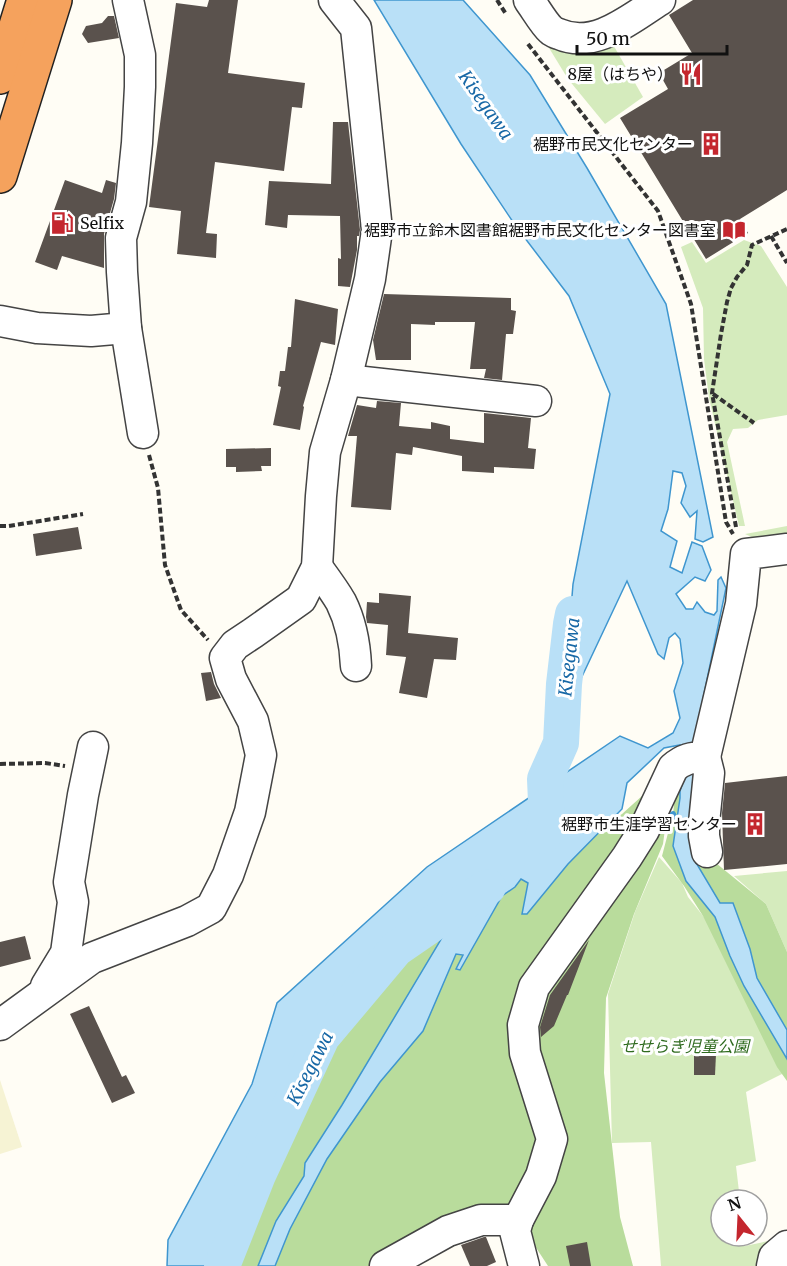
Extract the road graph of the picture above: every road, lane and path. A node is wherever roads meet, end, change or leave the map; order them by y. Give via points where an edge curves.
1 (24, 0) edge
2 (55, 0) edge
3 (128, 0) edge
4 (334, 0) edge
5 (497, 0) edge
6 (660, 0) edge
7 (520, 10) edge
8 (524, 39) dead end
9 (0, 77) edge
10 (0, 176) edge
11 (787, 229) edge
12 (771, 236) junction
13 (787, 263) edge
14 (0, 321) edge
15 (126, 328) junction
16 (346, 380) junction
17 (712, 393) junction
18 (536, 401) dead end
19 (754, 423) dead end
20 (143, 433) joint
21 (83, 514) dead end
22 (0, 526) edge
23 (737, 535) junction
24 (787, 549) edge
25 (317, 567) junction
26 (225, 657) junction
27 (356, 666) dead end
28 (91, 758) joint
29 (695, 758) junction
30 (0, 764) edge
31 (707, 852) dead end
32 (41, 994) junction
33 (0, 1025) edge
34 (518, 1220) junction
35 (787, 1246) edge
36 (385, 1266) edge
37 (524, 1266) edge
38 (772, 1266) edge

1 - 9 highway
2 - 10 highway
3 - 15 street via 140,55 140,87 131,202 122,238
4 - 16 street via 356,28 377,230 370,279
5 - 7 path
6 - 7 street via 610,31 588,38 572,39
8 - 23 path via 658,211 691,304 726,522
11 - 12 path
12 - 13 path
12 - 17 path via 752,245 747,265 731,288
14 - 15 street via 37,328
15 - 20 street
16 - 18 street
16 - 25 street via 325,452
17 - 19 path
17 - 23 path
20 - 26 path via 159,488 165,565 181,610
21 - 22 path
23 - 24 street
23 - 29 street via 741,604
25 - 26 street via 301,598 235,645
25 - 27 street via 350,623
26 - 32 street via 231,679 253,721 261,755 250,812 228,875 211,908 92,958
28 - 30 path
28 - 32 street via 69,882 73,902 66,953
29 - 31 street via 709,773 704,823
29 - 34 street via 674,768 627,857 534,987 523,1024 525,1053 552,1140 541,1176
32 - 33 street
34 - 36 street via 481,1220 448,1231
34 - 37 street via 515,1231
35 - 38 street via 774,1257

